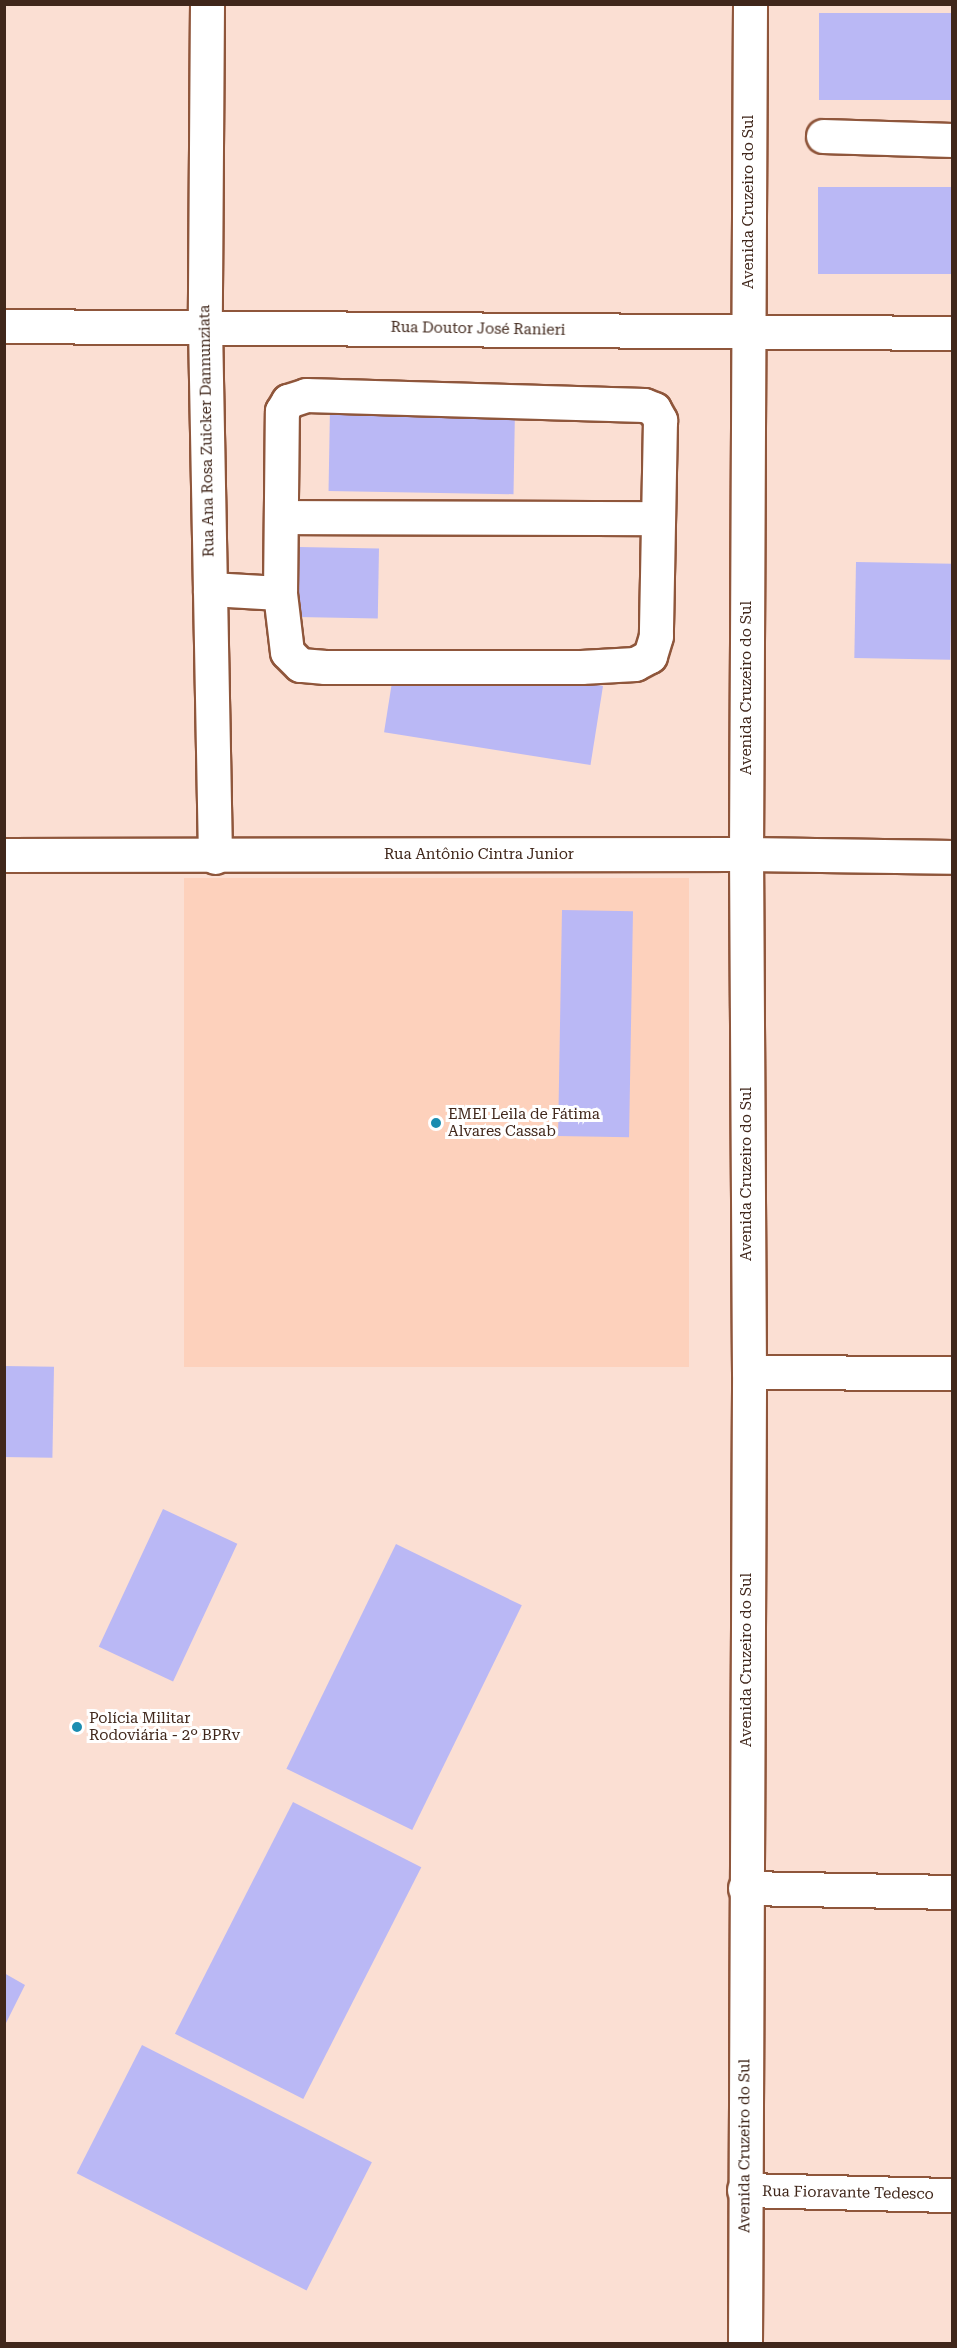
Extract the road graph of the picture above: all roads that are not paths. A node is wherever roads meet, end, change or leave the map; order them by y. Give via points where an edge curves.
1 (207, 4) edge
2 (750, 4) edge
3 (823, 136) dead end
4 (952, 141) edge
5 (4, 326) edge
6 (204, 326) junction
7 (749, 333) junction
8 (952, 333) edge
9 (282, 516) junction
10 (658, 518) junction
11 (210, 589) junction
12 (280, 592) junction
13 (746, 854) junction
14 (4, 855) edge
15 (215, 857) junction
16 (952, 857) edge
17 (748, 1372) junction
18 (952, 1373) edge
19 (745, 1888) junction
20 (952, 1892) edge
21 (744, 2190) junction
22 (952, 2195) edge
23 (745, 2343) edge

1 - 6 street, Rua Ana Rosa Zuicker Dannunziata
2 - 7 street, Avenida Cruzeiro do Sul
3 - 4 street
5 - 6 street, Rua Doutor José Ranieri
6 - 7 street, Rua Doutor José Ranieri
6 - 11 street, Rua Ana Rosa Zuicker Dannunziata
7 - 8 street, Rua Doutor José Ranieri
7 - 13 street, Avenida Cruzeiro do Sul
9 - 10 street
9 - 10 street via 282,411 288,401 306,395 644,405 654,409 660,420
9 - 12 street
10 - 12 street via 656,636 650,656 635,664 371,668 300,665 287,652
11 - 12 street
11 - 15 street, Rua Ana Rosa Zuicker Dannunziata
13 - 15 street, Rua Antônio Cintra Junior
13 - 16 street, Rua Antônio Cintra Junior
13 - 17 street, Avenida Cruzeiro do Sul
14 - 15 street, Rua Antônio Cintra Junior
17 - 18 street
17 - 19 street, Avenida Cruzeiro do Sul
19 - 20 street
19 - 21 street, Avenida Cruzeiro do Sul
21 - 22 street, Rua Fioravante Tedesco
21 - 23 street, Avenida Cruzeiro do Sul

